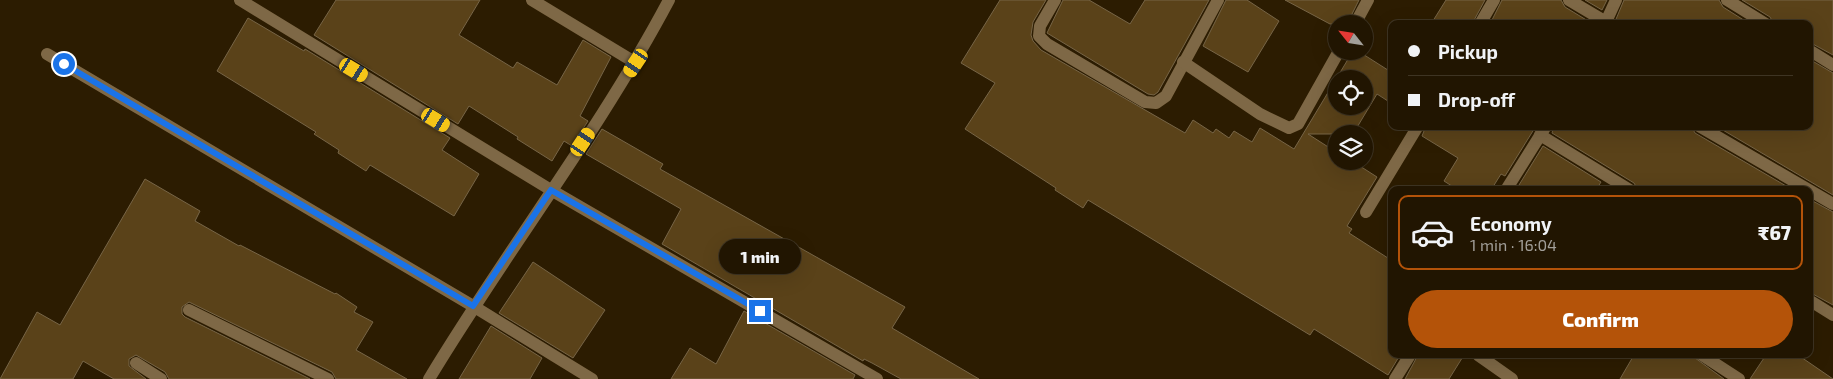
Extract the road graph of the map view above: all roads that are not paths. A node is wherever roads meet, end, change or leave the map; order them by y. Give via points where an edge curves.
1 (240, 0) edge
2 (532, 0) edge
3 (669, 0) edge
4 (1055, 0) edge
5 (1218, 0) edge
6 (1368, 0) edge
7 (1494, 0) edge
8 (1569, 0) edge
9 (1616, 0) edge
10 (1727, 0) edge
11 (1360, 15) edge
12 (1482, 20) edge
13 (1600, 20) edge
14 (1606, 20) edge
15 (1760, 20) edge
16 (1813, 52) edge
17 (47, 54) dead end
18 (1335, 60) edge
19 (1183, 62) junction
20 (636, 63) junction
21 (1833, 65) edge
22 (1416, 130) edge
23 (1706, 130) edge
24 (1543, 131) edge
25 (1509, 186) edge
26 (1624, 186) edge
27 (1802, 186) edge
28 (551, 190) junction
29 (1813, 192) edge
30 (1833, 204) edge
31 (1366, 212) dead end
32 (1813, 302) edge
33 (473, 306) junction
34 (189, 310) dead end
35 (1833, 315) edge
36 (1408, 358) edge
37 (1482, 358) edge
38 (1706, 358) edge
39 (136, 363) dead end
40 (161, 379) edge
41 (328, 379) edge
42 (429, 379) edge
43 (592, 379) edge
44 (877, 379) edge
45 (1395, 379) edge
46 (1512, 379) edge
47 (1738, 379) edge

1 - 28 street
2 - 20 street
3 - 20 street
4 - 19 street via 1040,26 1039,36 1047,44 1145,102 1156,103 1166,96
5 - 19 street
6 - 11 street
7 - 12 street
8 - 13 street
9 - 14 street
10 - 15 street
16 - 21 street
17 - 33 street
18 - 19 street via 1298,124 1289,128 1260,114
20 - 28 street
22 - 31 street
23 - 27 street
24 - 25 street
24 - 26 street
28 - 33 street
28 - 44 street
29 - 30 street
32 - 35 street
33 - 42 street
33 - 43 street
34 - 41 street
36 - 45 street
37 - 46 street
38 - 47 street
39 - 40 street

